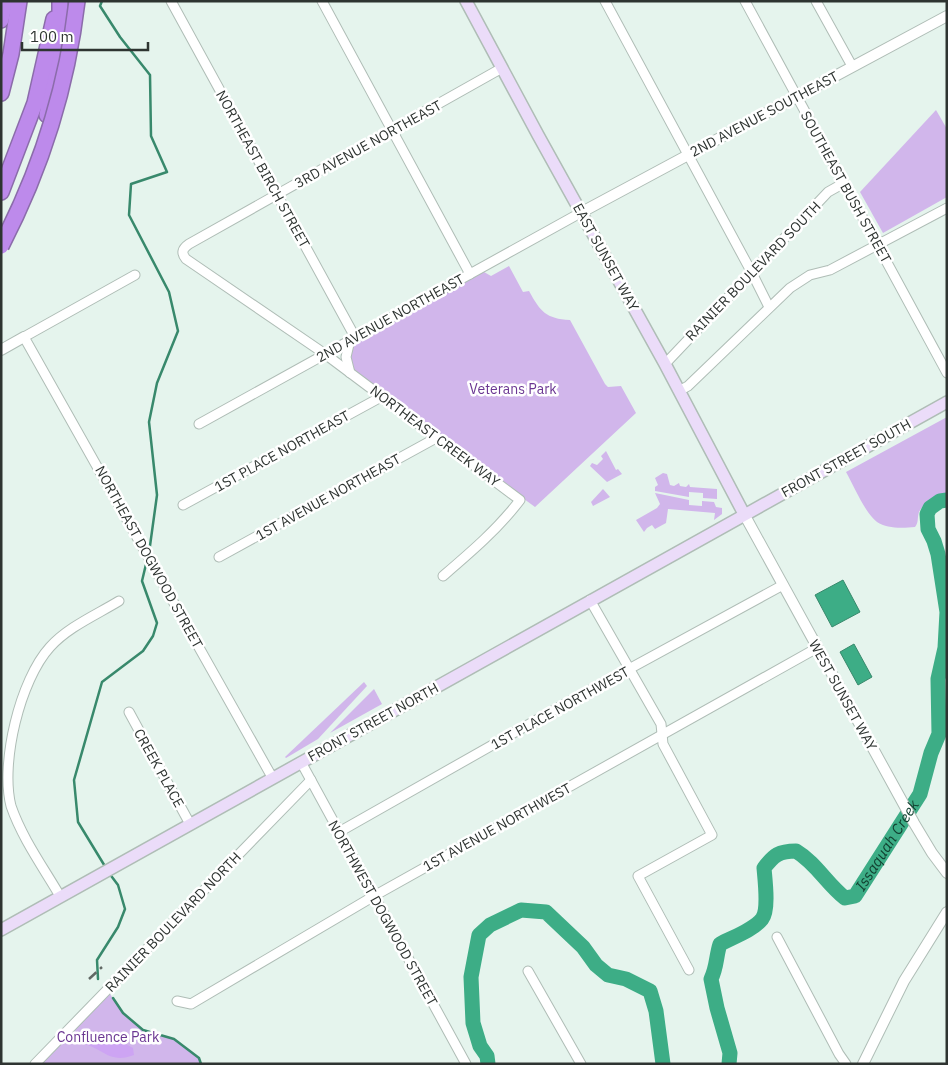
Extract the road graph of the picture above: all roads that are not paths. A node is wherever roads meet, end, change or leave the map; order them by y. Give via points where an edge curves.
1 (5, 1) edge
2 (19, 1) edge
3 (59, 1) edge
4 (77, 1) edge
5 (171, 1) edge
6 (322, 1) edge
7 (466, 1) edge
8 (605, 1) edge
9 (745, 1) edge
10 (816, 1) edge
11 (947, 16) edge
12 (1, 20) edge
13 (852, 66) junction
14 (502, 68) junction
15 (1, 93) edge
16 (796, 96) junction
17 (392, 130) junction
18 (689, 154) junction
19 (844, 183) junction
20 (1, 192) edge
21 (277, 195) junction
22 (947, 208) edge
23 (582, 212) junction
24 (877, 245) junction
25 (1, 246) edge
26 (182, 251) joint
27 (752, 273) junction
28 (470, 274) junction
29 (135, 275) dead end
30 (769, 307) junction
31 (24, 337) junction
32 (352, 339) junction
33 (1, 350) edge
34 (325, 354) junction
35 (665, 364) junction
36 (350, 372) junction
37 (947, 373) edge
38 (679, 391) junction
39 (381, 397) junction
40 (947, 402) edge
41 (199, 424) dead end
42 (436, 438) junction
43 (183, 505) dead end
44 (744, 514) junction
45 (219, 557) dead end
46 (444, 576) dead end
47 (783, 585) junction
48 (590, 600) junction
49 (120, 601) dead end
50 (818, 648) junction
51 (630, 668) junction
52 (129, 712) dead end
53 (662, 734) junction
54 (300, 762) junction
55 (272, 777) junction
56 (310, 780) junction
57 (190, 824) junction
58 (339, 832) junction
59 (947, 872) edge
60 (60, 896) junction
61 (374, 896) junction
62 (947, 912) edge
63 (1, 930) edge
64 (778, 937) dead end
65 (689, 970) dead end
66 (528, 971) dead end
67 (177, 1001) dead end
68 (35, 1064) edge
69 (466, 1064) edge
70 (581, 1064) edge
71 (846, 1064) edge
72 (863, 1064) edge

1 - 12 highway
2 - 15 highway
3 - 20 highway via 35,103
3 - 25 highway via 60,44 51,99 38,146
4 - 25 highway, bridge via 70,53 52,122 34,175
5 - 21 street, NORTHEAST BIRCH STREET
6 - 17 street
7 - 14 main road, EAST SUNSET WAY
8 - 18 street
9 - 16 street, SOUTHEAST BUSH STREET
10 - 13 street
11 - 13 street, 2ND AVENUE SOUTHEAST
13 - 16 street, 2ND AVENUE SOUTHEAST
14 - 17 street, 3RD AVENUE NORTHEAST
14 - 23 main road, EAST SUNSET WAY
16 - 18 street, 2ND AVENUE SOUTHEAST
16 - 19 street, SOUTHEAST BUSH STREET
17 - 21 street, 3RD AVENUE NORTHEAST
17 - 28 street
18 - 23 street, 2ND AVENUE SOUTHEAST
18 - 27 street
19 - 24 street, SOUTHEAST BUSH STREET
19 - 27 street, RAINIER BOULEVARD SOUTH via 828,192
21 - 26 street, 3RD AVENUE NORTHEAST
21 - 32 street, NORTHEAST BIRCH STREET
22 - 24 street
23 - 28 street, 2ND AVENUE NORTHEAST
23 - 35 main road, EAST SUNSET WAY
24 - 30 street via 826,272 801,280
24 - 37 street, SOUTHEAST BUSH STREET
26 - 34 street, NORTHEAST CREEK WAY via 186,259
27 - 30 street
27 - 35 street, RAINIER BOULEVARD SOUTH
28 - 32 street, 2ND AVENUE NORTHEAST
29 - 31 street
30 - 38 street
31 - 33 street
31 - 55 street, NORTHEAST DOGWOOD STREET
32 - 34 street, 2ND AVENUE NORTHEAST
32 - 36 street via 346,357
34 - 36 street, NORTHEAST CREEK WAY
34 - 41 street, 2ND AVENUE NORTHEAST
35 - 38 main road, EAST SUNSET WAY
36 - 39 street, NORTHEAST CREEK WAY
38 - 44 main road, EAST SUNSET WAY
39 - 42 street, NORTHEAST CREEK WAY
39 - 43 street, 1ST PLACE NORTHEAST
40 - 44 main road, FRONT STREET SOUTH
42 - 45 street, 1ST AVENUE NORTHEAST
42 - 46 street, NORTHEAST CREEK WAY via 520,500 502,523
44 - 47 street, WEST SUNSET WAY
44 - 48 main road, FRONT STREET NORTH
47 - 50 street, WEST SUNSET WAY
47 - 51 street, 1ST PLACE NORTHWEST
48 - 51 street
48 - 54 main road, FRONT STREET NORTH
49 - 60 street via 69,631 41,658 18,710 7,758 7,787 17,820
50 - 53 street, 1ST AVENUE NORTHWEST
50 - 59 street, WEST SUNSET WAY via 914,823
51 - 53 street via 661,724
51 - 58 street, 1ST PLACE NORTHWEST
52 - 57 street, CREEK PLACE
53 - 61 street, 1ST AVENUE NORTHWEST
53 - 65 street via 663,744 712,835 638,876
54 - 55 main road, FRONT STREET NORTH
54 - 56 street, NORTHWEST DOGWOOD STREET
55 - 57 main road, FRONT STREET NORTH
56 - 58 street, NORTHWEST DOGWOOD STREET
56 - 68 street, RAINIER BOULEVARD NORTH
57 - 60 main road, FRONT STREET NORTH
58 - 61 street, NORTHWEST DOGWOOD STREET
60 - 63 main road, FRONT STREET NORTH
61 - 67 street, 1ST AVENUE NORTHWEST via 191,1004
61 - 69 street, NORTHWEST DOGWOOD STREET
62 - 72 street via 904,981
64 - 71 street
66 - 70 street

